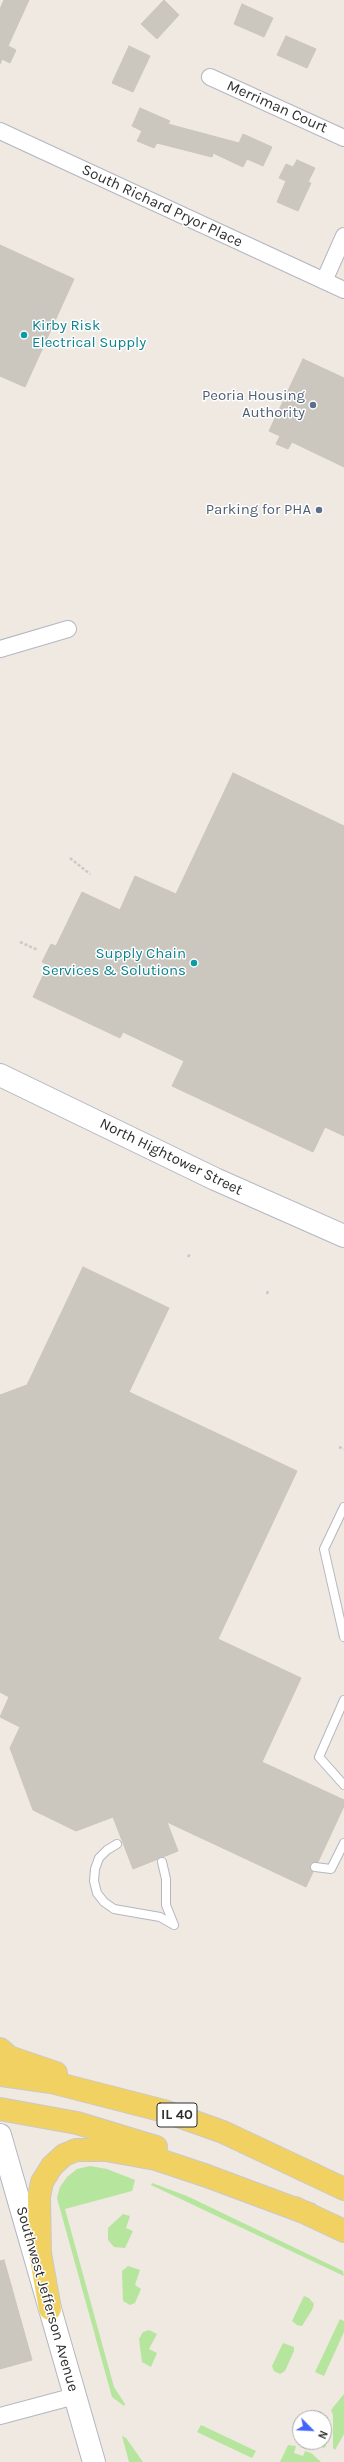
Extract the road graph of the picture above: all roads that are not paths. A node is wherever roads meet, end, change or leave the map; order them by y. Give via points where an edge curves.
1 (210, 77) dead end
2 (0, 131) edge
3 (344, 138) edge
4 (344, 236) edge
5 (324, 281) junction
6 (344, 290) edge
7 (68, 629) dead end
8 (0, 649) edge
9 (0, 1075) edge
10 (344, 1236) edge
11 (344, 1507) edge
12 (344, 1637) edge
13 (344, 1700) edge
14 (344, 1785) edge
15 (344, 1843) edge
16 (117, 1844) dead end
17 (162, 1862) dead end
18 (315, 1867) dead end
19 (0, 2049) edge
20 (0, 2075) edge
21 (0, 2108) edge
22 (0, 2135) edge
23 (267, 2152) junction
24 (344, 2188) edge
25 (309, 2214) junction
26 (344, 2230) edge
27 (50, 2309) junction
28 (75, 2396) junction
29 (0, 2416) edge
30 (94, 2462) edge

1 - 3 street, Merriman Court
2 - 5 street, South Richard Pryor Place
4 - 5 street
5 - 6 street, South Richard Pryor Place
7 - 8 street
9 - 10 street, North Hightower Street via 215,1179
11 - 12 lane via 324,1548
13 - 14 lane via 319,1757
15 - 18 lane via 331,1869
16 - 17 lane via 99,1858 94,1881 97,1893 114,1909 160,1917 174,1925 166,1905 166,1879
19 - 23 main road via 9,2057 204,2121
20 - 23 main road, IL 40 via 51,2082 164,2111
21 - 25 main road, IL 40 via 77,2123 148,2144
22 - 27 street, Southwest Jefferson Avenue
23 - 24 main road, IL 40
25 - 26 main road, IL 40
25 - 27 main road via 214,2178 151,2158 106,2150 76,2150 64,2155 52,2166 42,2182 39,2197 40,2253
27 - 28 street, Southwest Jefferson Avenue
28 - 29 street
28 - 30 street, Southwest Jefferson Avenue

